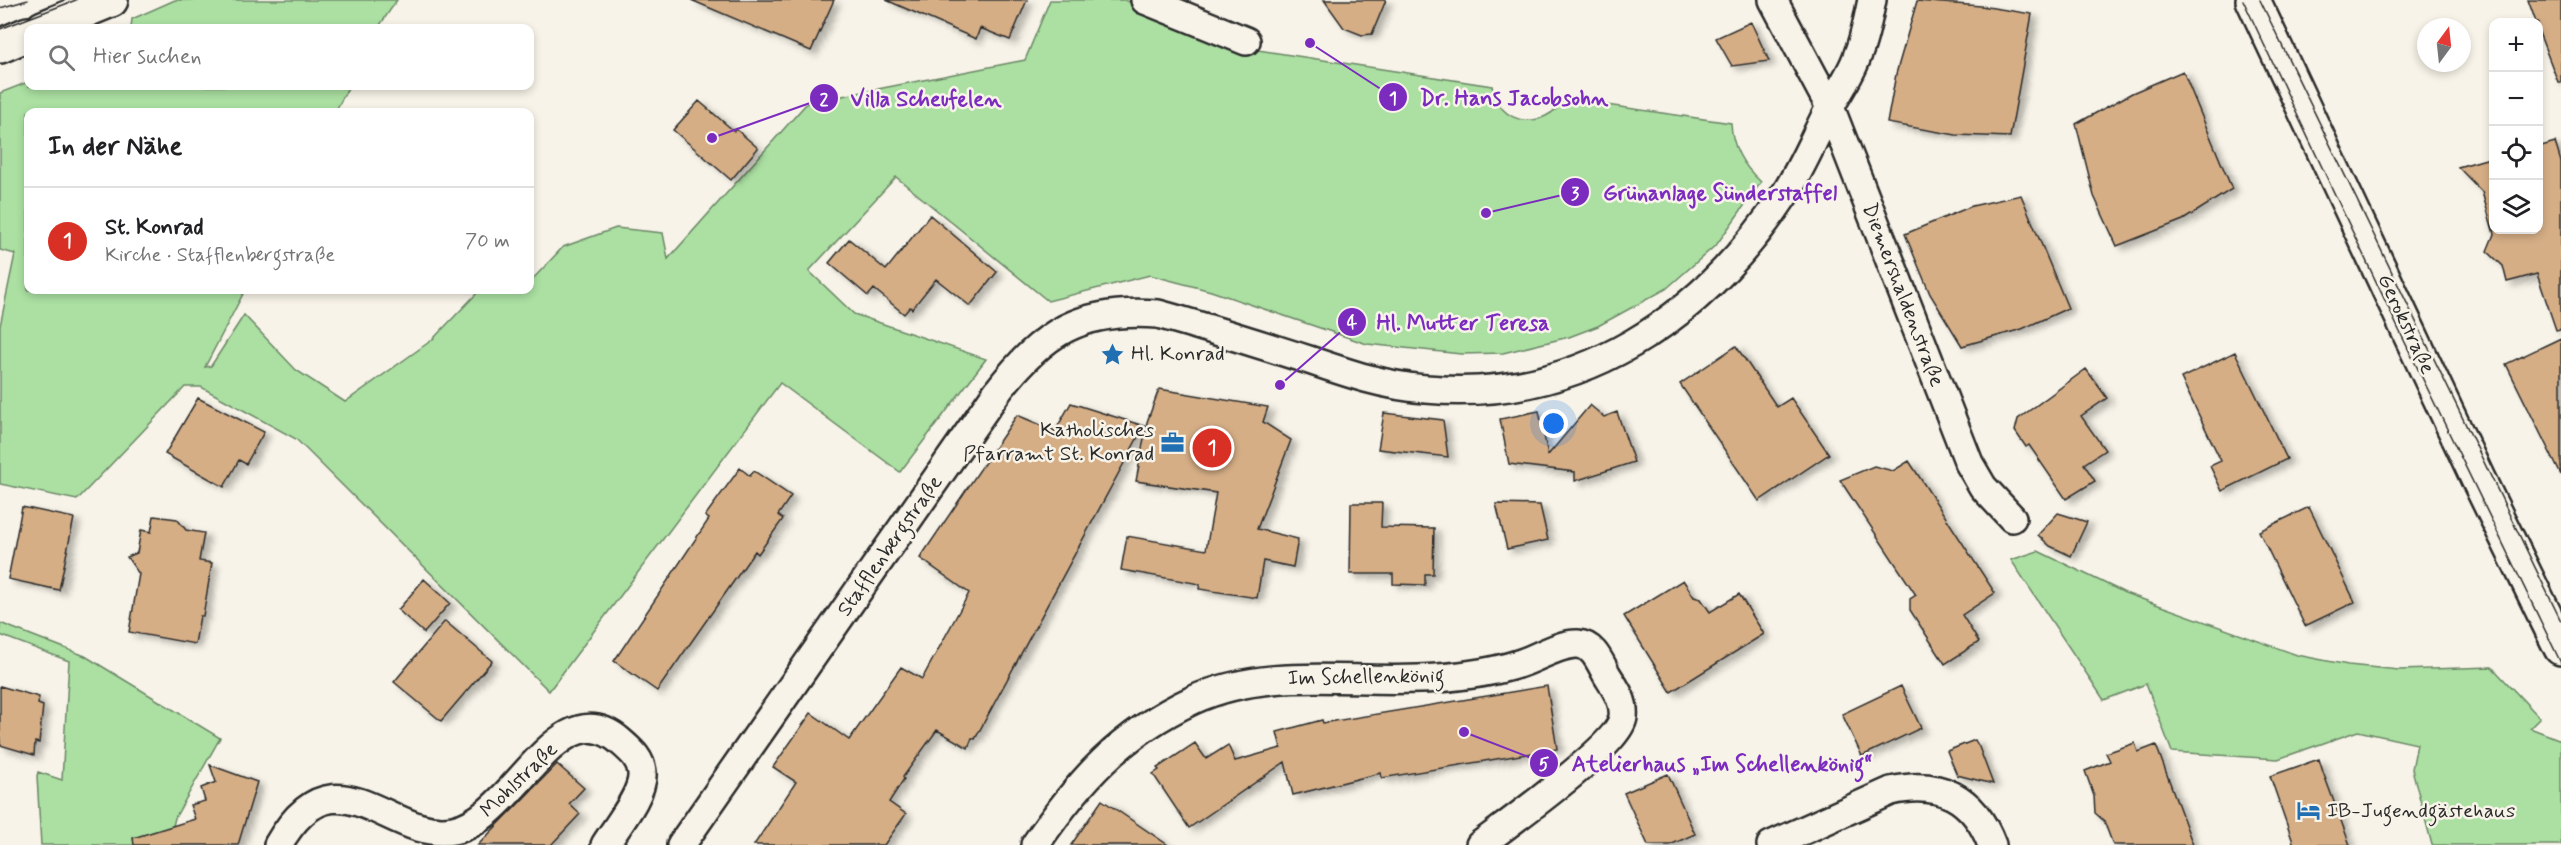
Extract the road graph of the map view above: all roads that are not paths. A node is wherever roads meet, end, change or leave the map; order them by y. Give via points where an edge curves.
1 (111, 0) edge
2 (1145, 0) edge
3 (1773, 0) edge
4 (1872, 0) edge
5 (2253, 0) edge
6 (53, 24) edge
7 (24, 36) edge
8 (1246, 41) dead end
9 (0, 46) edge
10 (1830, 107) junction
11 (2012, 518) dead end
12 (2561, 648) edge
13 (278, 845) edge
14 (605, 845) edge
15 (681, 845) edge
16 (1035, 845) edge
17 (1480, 845) edge
18 (1771, 845) edge
19 (1992, 845) edge

1 - 6 street
2 - 8 street
3 - 10 street, Diemershaldenstraße
4 - 10 street, Stafflenbergstraße via 1858,54
5 - 12 street, Gerokstraße
7 - 9 street
10 - 11 street, Diemershaldenstraße via 1969,463 1983,487
10 - 15 street, Stafflenbergstraße via 1786,192 1711,286 1660,328 1632,345 1565,374 1510,387 1427,390 1355,375 1158,314 1126,311 1088,318 1058,332 1035,348 998,392
13 - 14 street, Mohlstraße via 301,815 332,800 367,804 431,830 464,827 490,810 566,734 590,726 606,731 631,750 642,770 639,790
16 - 17 street, Im Schellenkönig via 1071,794 1106,756 1148,724 1203,696 1245,684 1297,677 1401,681 1441,678 1518,664 1574,644 1587,647 1623,704 1619,729 1591,758
18 - 19 street via 1908,787 1927,787 1960,799 1985,826

